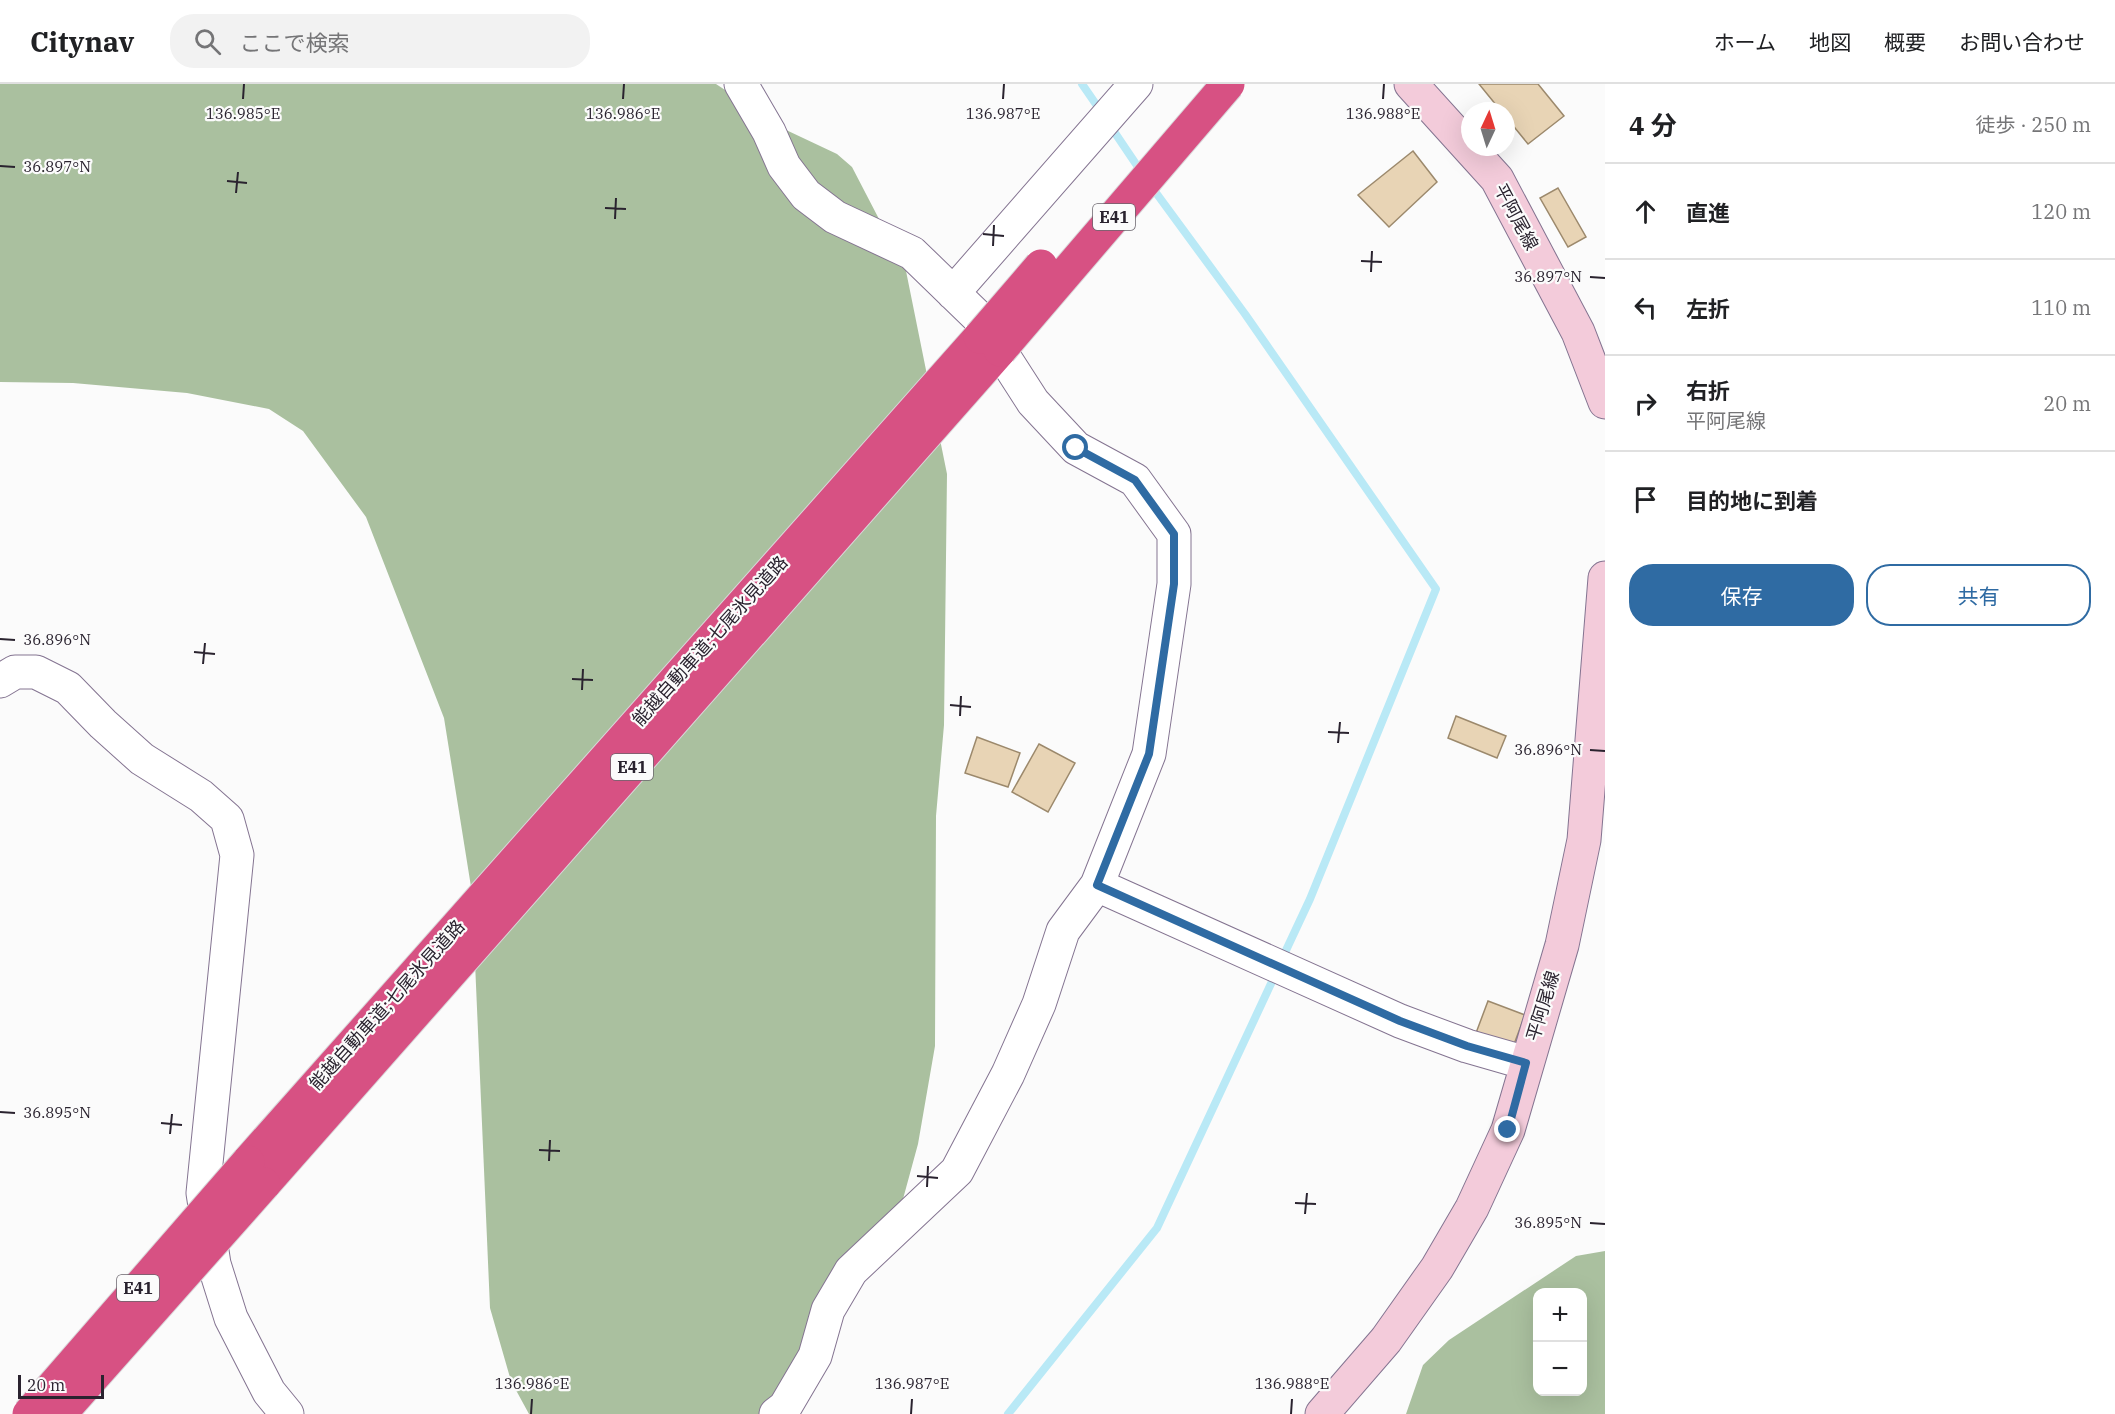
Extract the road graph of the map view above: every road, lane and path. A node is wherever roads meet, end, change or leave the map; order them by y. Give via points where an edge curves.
1 (741, 84) edge
2 (1136, 84) edge
3 (1200, 84) edge
4 (1228, 84) edge
5 (1411, 84) edge
6 (953, 293) junction
7 (990, 343) junction
8 (1605, 402) edge
9 (1605, 578) edge
10 (0, 681) edge
11 (1097, 885) junction
12 (1526, 1063) junction
13 (256, 1173) junction
14 (29, 1414) edge
15 (60, 1414) edge
16 (287, 1414) edge
17 (776, 1414) edge
18 (1322, 1414) edge

1 - 6 street via 784,166 806,195 835,217 912,253
2 - 6 street
3 - 7 highway, 能越自動車道;七尾氷見道路 / E41, bridge
4 - 7 highway, 能越自動車道;七尾氷見道路 / E41, bridge
5 - 8 main road, 平阿尾線 via 1497,179 1578,332
6 - 11 street via 979,318 1033,402 1076,448 1135,480 1174,534 1174,584 1149,754
7 - 13 highway, 能越自動車道;七尾氷見道路 / E41
9 - 12 main road, 平阿尾線 via 1584,840 1562,945
10 - 16 street via 15,672 36,672 68,688 142,759 201,796 227,819 237,855 203,1193 214,1264 231,1318 269,1392
11 - 12 street via 1400,1021
11 - 17 street via 1063,931 1039,1004 1008,1074 957,1171 851,1271 828,1310 815,1356 785,1407
12 - 18 main road, 平阿尾線 via 1508,1130 1472,1208 1437,1268 1386,1340
13 - 14 highway, 能越自動車道;七尾氷見道路 / E41, bridge
13 - 15 highway, 能越自動車道;七尾氷見道路 / E41, bridge

